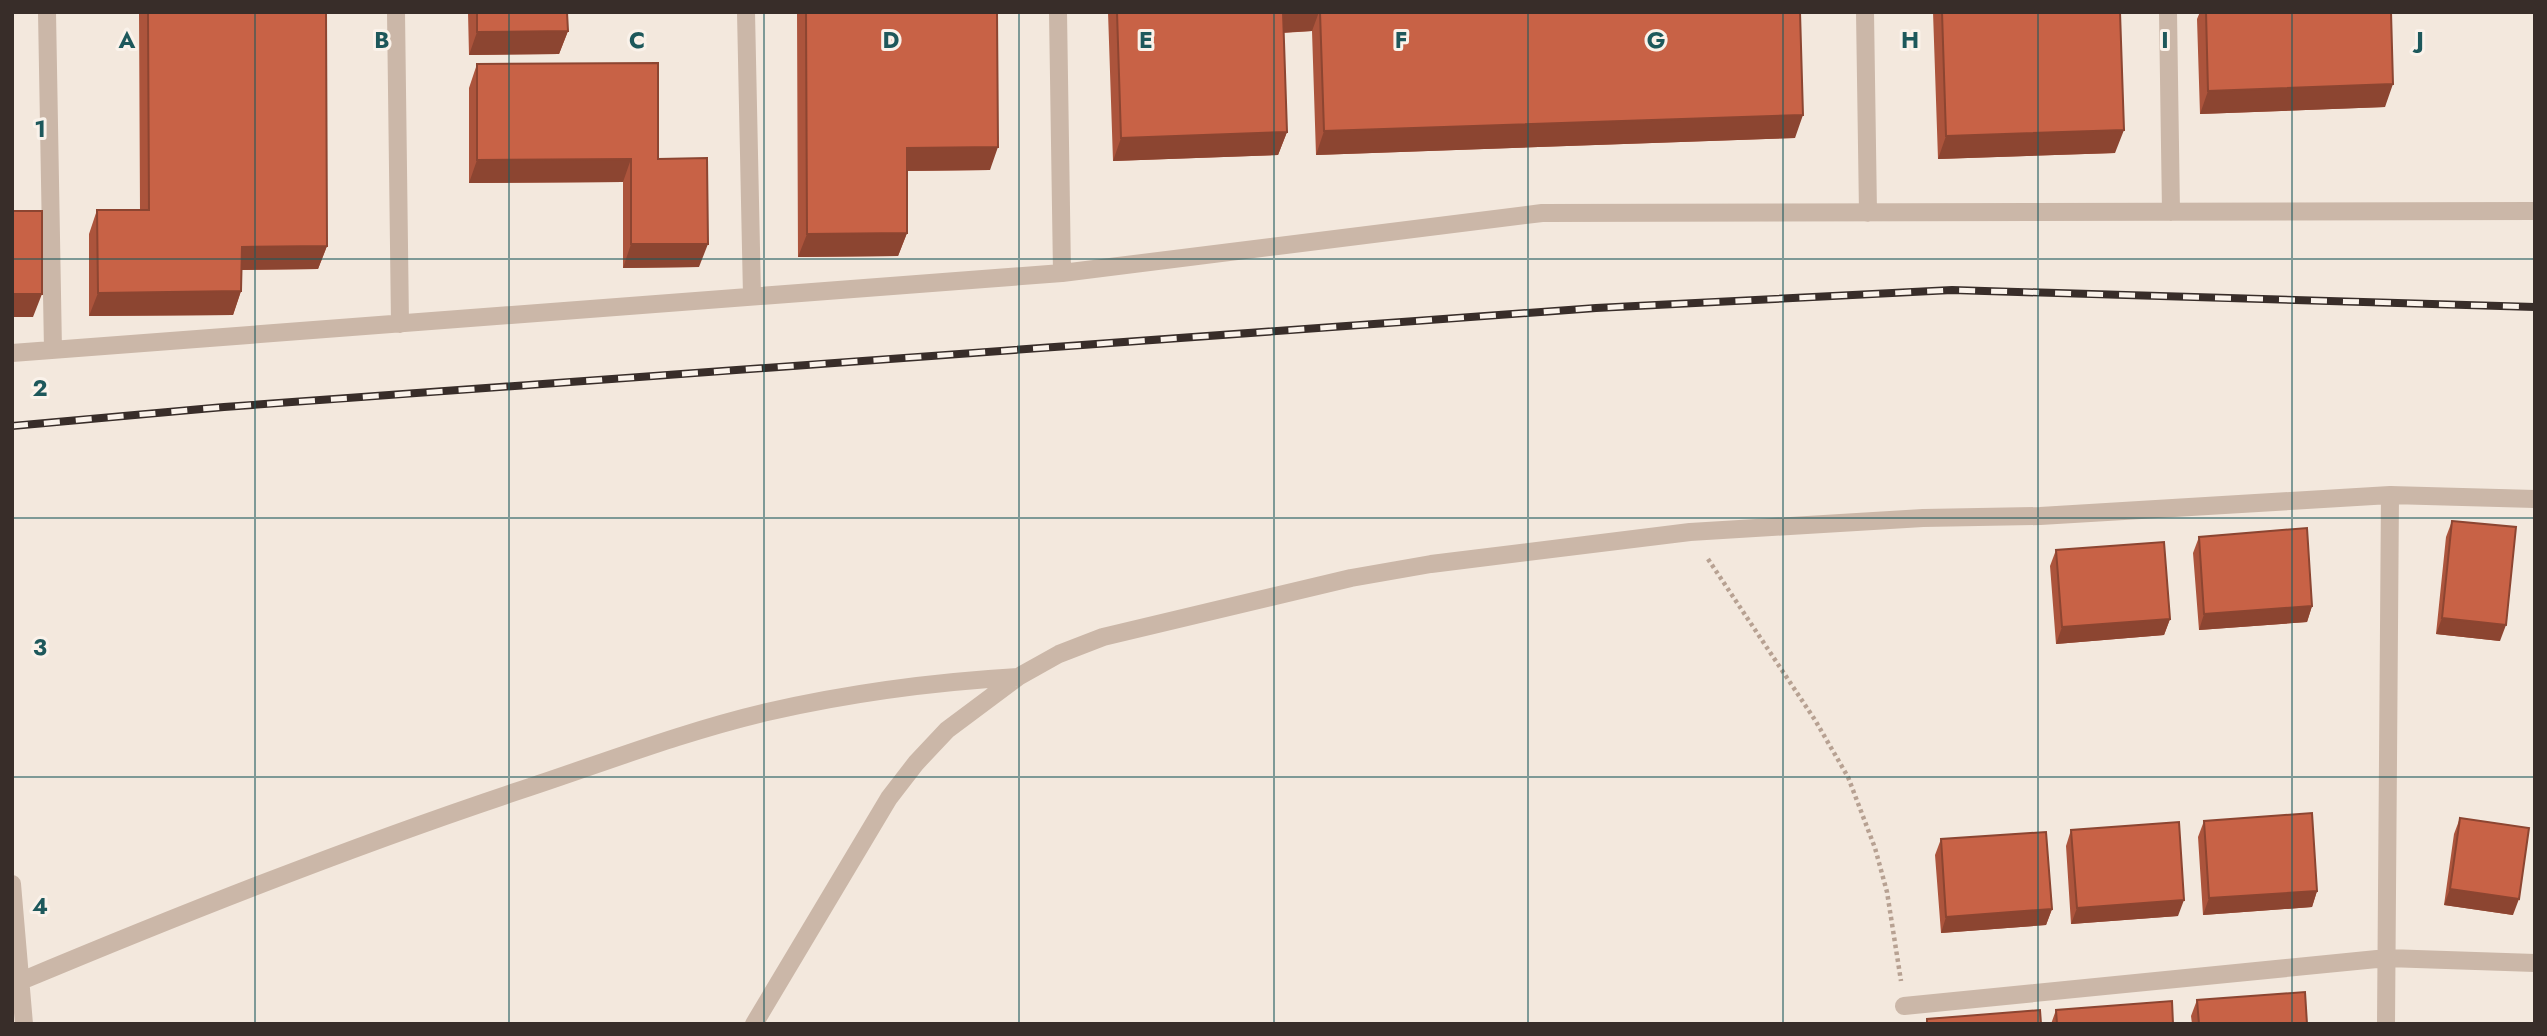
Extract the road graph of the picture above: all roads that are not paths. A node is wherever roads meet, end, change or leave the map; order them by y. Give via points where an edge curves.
1 (47, 12) edge
2 (396, 12) edge
3 (746, 12) edge
4 (1058, 12) edge
5 (1865, 12) edge
6 (2168, 12) edge
7 (2535, 211) edge
8 (2171, 212) junction
9 (1868, 213) junction
10 (1062, 273) junction
11 (752, 296) junction
12 (400, 324) junction
13 (53, 350) junction
14 (12, 353) edge
15 (2390, 495) junction
16 (2535, 499) edge
17 (1018, 677) junction
18 (12, 884) edge
19 (13, 890) edge
20 (2387, 958) junction
21 (2535, 962) edge
22 (20, 981) junction
23 (1904, 1006) road end
24 (24, 1024) edge
25 (754, 1024) edge
26 (2386, 1024) edge

1 - 13 street
2 - 12 street
3 - 11 street
4 - 10 street
5 - 9 street
6 - 8 street
7 - 8 street
8 - 9 street
9 - 10 street via 1542,213
10 - 11 street
11 - 12 street
12 - 13 street
13 - 14 street
15 - 16 street
15 - 17 street via 1690,532 1496,554 1351,578 1102,637
15 - 20 street
17 - 22 street via 942,682 829,699 702,730 325,859
17 - 25 street via 947,730 889,798
18 - 19 street
19 - 22 street
20 - 21 street
20 - 23 street
20 - 26 street
22 - 24 street

